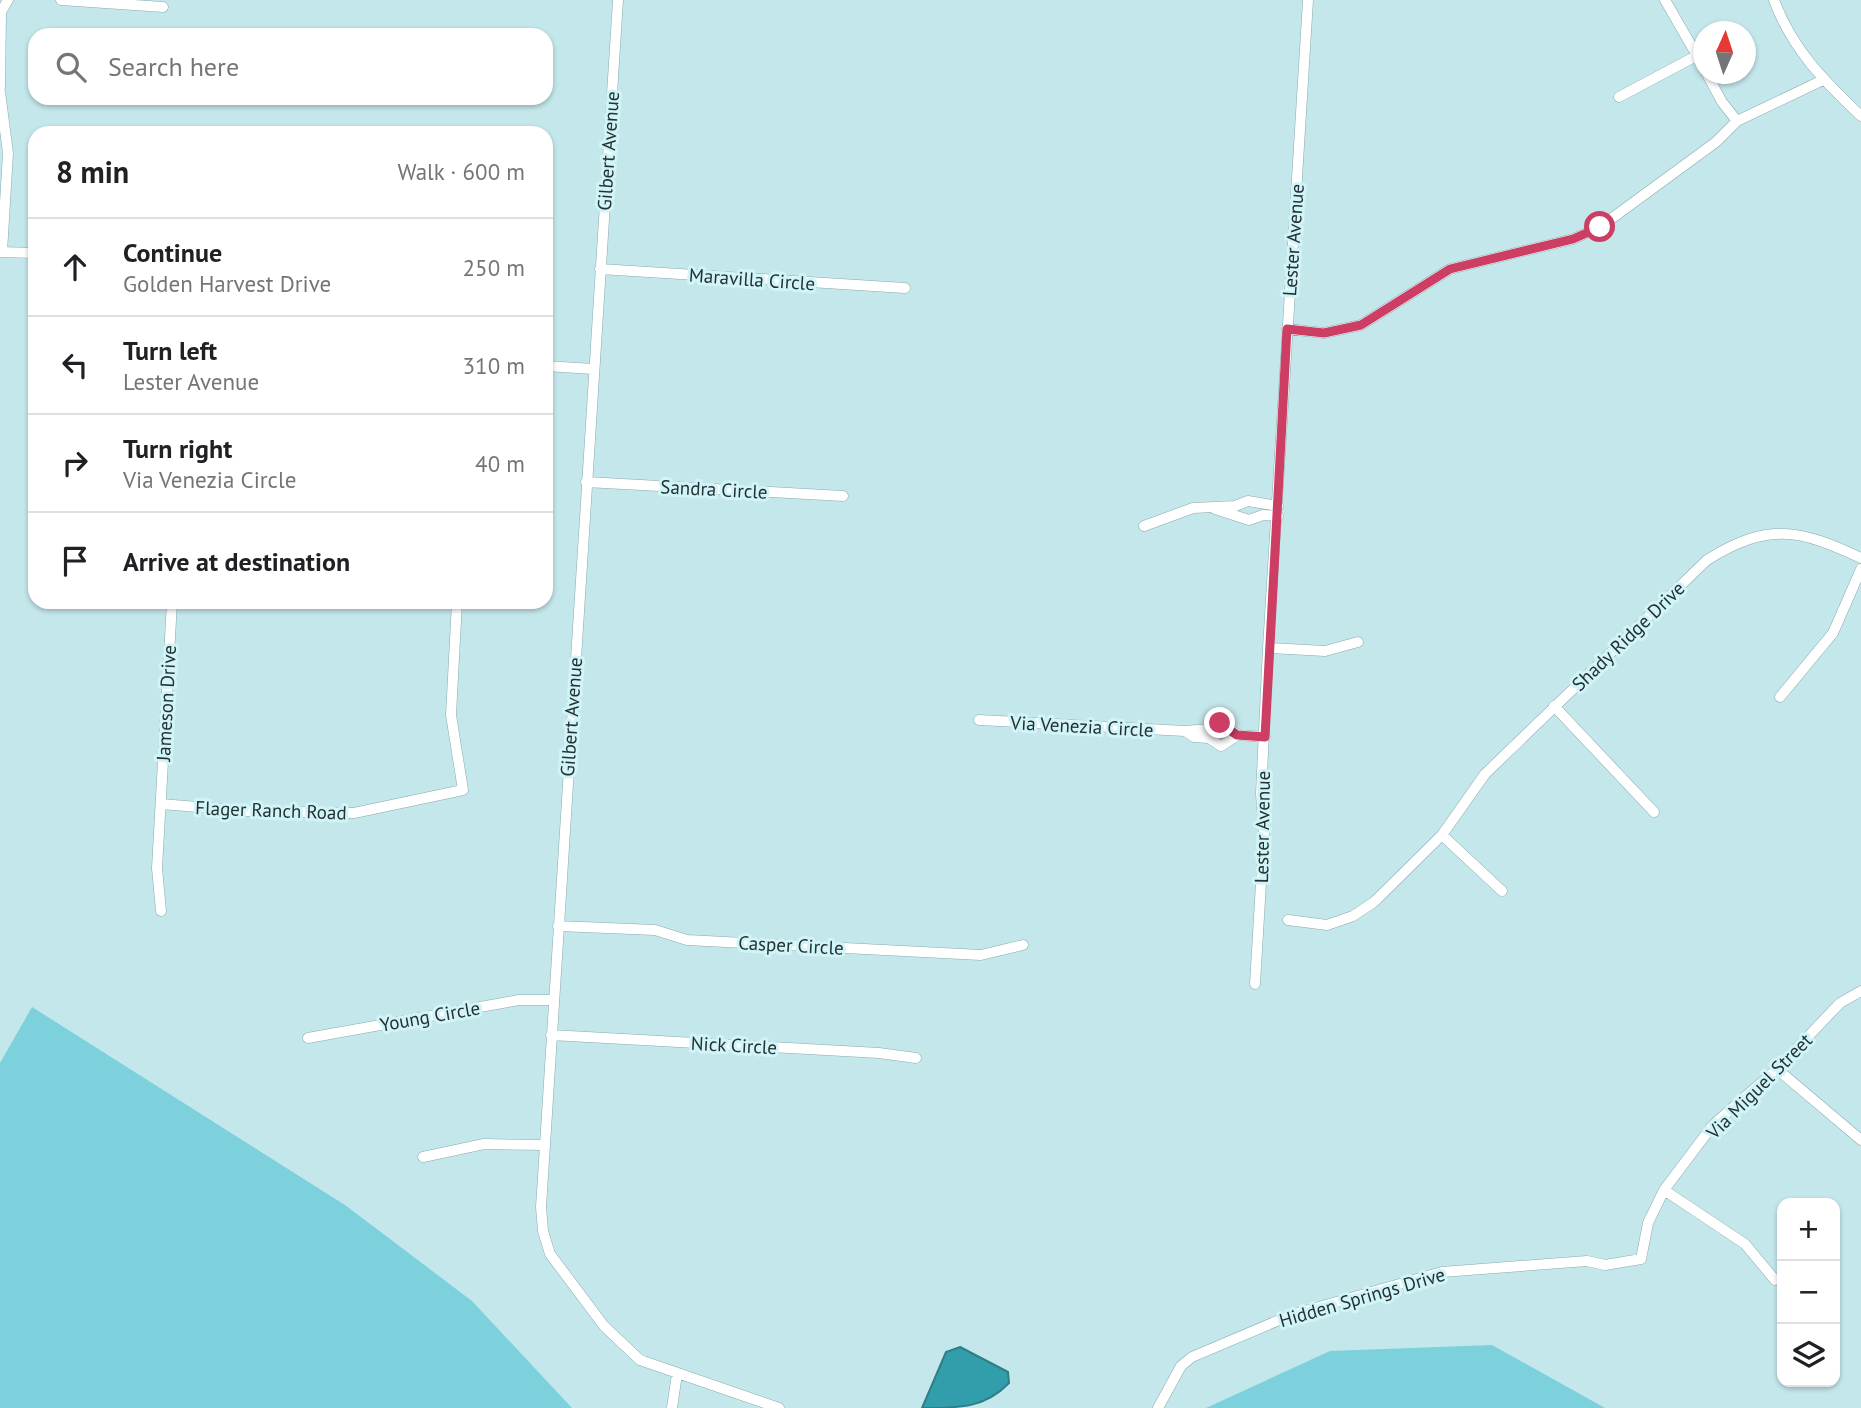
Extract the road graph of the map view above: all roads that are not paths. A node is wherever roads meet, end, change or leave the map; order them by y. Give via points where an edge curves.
1 (8, 0) edge
2 (61, 0) edge
3 (618, 0) edge
4 (1308, 0) edge
5 (1665, 0) edge
6 (1774, 0) edge
7 (163, 7) dead end
8 (1693, 47) edge
9 (1693, 58) edge
10 (1823, 80) junction
11 (1712, 84) edge
12 (0, 90) edge
13 (1619, 97) dead end
14 (1861, 116) edge
15 (1737, 121) junction
16 (1, 252) edge
17 (28, 253) edge
18 (600, 269) junction
19 (905, 288) dead end
20 (1287, 329) junction
21 (553, 366) edge
22 (593, 369) junction
23 (586, 482) junction
24 (843, 496) dead end
25 (1214, 508) junction
26 (1278, 511) junction
27 (1144, 526) dead end
28 (1861, 558) edge
29 (1861, 569) edge
30 (172, 609) edge
31 (457, 609) edge
32 (1358, 642) dead end
33 (1268, 648) junction
34 (1780, 697) dead end
35 (1555, 706) junction
36 (979, 720) dead end
37 (1185, 731) junction
38 (1237, 735) junction
39 (1265, 737) junction
40 (160, 804) junction
41 (1654, 812) dead end
42 (1442, 835) junction
43 (1502, 891) dead end
44 (161, 911) dead end
45 (1288, 920) dead end
46 (558, 926) junction
47 (1024, 945) dead end
48 (1255, 984) dead end
49 (1861, 991) edge
50 (554, 1000) junction
51 (551, 1035) junction
52 (308, 1038) dead end
53 (916, 1058) dead end
54 (1777, 1069) junction
55 (1861, 1140) edge
56 (545, 1145) junction
57 (423, 1157) dead end
58 (1664, 1190) junction
59 (1641, 1259) joint
60 (1776, 1280) dead end
61 (677, 1374) junction
62 (672, 1408) edge
63 (779, 1408) edge
64 (1158, 1408) edge

1 - 12 street via 1,12
2 - 7 street
3 - 18 street, Gilbert Avenue
4 - 20 street, Lester Avenue
5 - 8 street
6 - 10 street via 1791,38
9 - 13 street
10 - 14 street
10 - 15 street
11 - 15 street
12 - 16 street via 8,153
15 - 20 street via 1716,142 1600,227 1573,239 1450,269 1361,325 1324,333
16 - 17 street
18 - 19 street, Maravilla Circle
18 - 22 street, Gilbert Avenue
20 - 26 street, Lester Avenue
21 - 22 street
22 - 23 street, Gilbert Avenue
23 - 24 street, Sandra Circle
23 - 46 street, Gilbert Avenue
25 - 26 street via 1248,502
25 - 26 street via 1249,520
25 - 27 street via 1193,508
26 - 33 street, Lester Avenue
28 - 35 street, Shady Ridge Drive via 1800,534 1753,537 1729,547 1707,560
29 - 34 street via 1833,633
30 - 40 street, Jameson Drive
31 - 40 street, Flager Ranch Road via 451,715 463,790 354,813
32 - 33 street via 1325,651
33 - 39 street, Lester Avenue
35 - 41 street
35 - 42 street, Shady Ridge Drive via 1485,774
36 - 37 street, Via Venezia Circle
37 - 38 street, Via Venezia Circle via 1210,729 1220,723
37 - 38 street, Via Venezia Circle via 1221,746
38 - 39 street, Via Venezia Circle
39 - 48 street, Lester Avenue
40 - 44 street, Jameson Drive via 157,868
42 - 43 street
42 - 45 street, Shady Ridge Drive via 1374,902 1353,916 1327,925
46 - 47 street, Casper Circle via 655,930 687,940 981,955
46 - 50 street, Gilbert Avenue
49 - 54 street, Via Miguel Street via 1840,1003
50 - 51 street, Gilbert Avenue
50 - 52 street, Young Circle via 519,1000
51 - 53 street, Nick Circle
51 - 56 street, Gilbert Avenue
54 - 55 street
54 - 58 street, Via Miguel Street via 1713,1125
56 - 57 street via 484,1144
56 - 61 street, Gilbert Avenue via 541,1207 550,1254 623,1345 640,1360
58 - 59 street, Via Miguel Street via 1648,1223
58 - 60 street via 1745,1244
59 - 64 street, Hidden Springs Drive via 1605,1265 1587,1261 1442,1272 1291,1315 1192,1357 1181,1366
61 - 62 street
61 - 63 street

